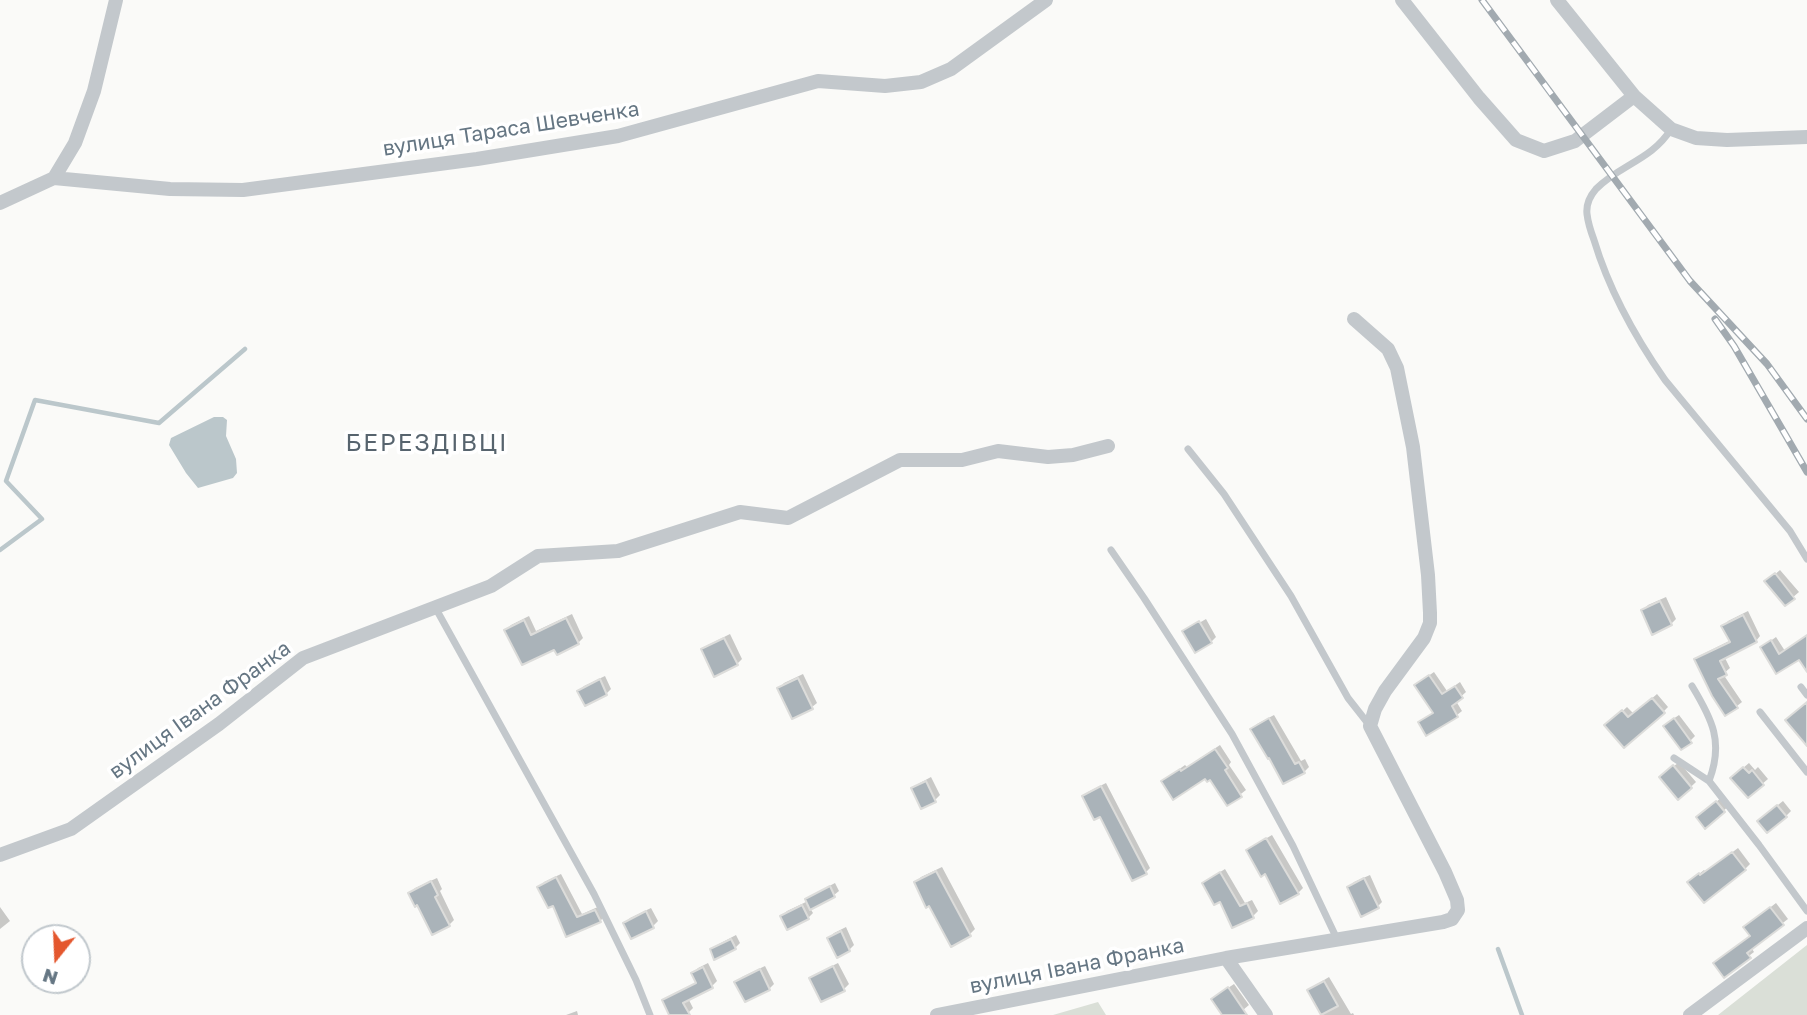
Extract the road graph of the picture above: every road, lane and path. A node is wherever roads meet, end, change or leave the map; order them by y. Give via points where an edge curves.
1 (116, 0) edge
2 (1046, 0) edge
3 (1402, 0) edge
4 (1558, 0) edge
5 (1634, 96) junction
6 (1671, 129) junction
7 (1807, 137) edge
8 (54, 178) junction
9 (0, 203) edge
10 (1353, 319) dead end
11 (1108, 446) dead end
12 (1188, 449) dead end
13 (1111, 550) dead end
14 (1807, 559) edge
15 (435, 607) junction
16 (1692, 686) dead end
17 (1801, 687) dead end
18 (1807, 695) edge
19 (1760, 712) dead end
20 (1370, 726) junction
21 (1674, 758) dead end
22 (1807, 772) edge
23 (1709, 781) junction
24 (0, 855) edge
25 (1807, 911) edge
26 (1807, 928) edge
27 (1338, 939) junction
28 (1226, 958) junction
29 (650, 1015) edge
30 (937, 1015) edge
31 (1266, 1015) edge
32 (1690, 1015) edge

1 - 8 street via 94,91 75,143
2 - 8 street, вулиця Тараса Шевченка via 951,69 921,82 885,86 818,81 618,136 243,190 170,189
3 - 5 street via 1516,140 1544,151 1575,141
4 - 5 street
5 - 6 street
6 - 7 street via 1696,138 1727,140
6 - 14 lane via 1656,149 1596,189 1589,199 1586,212 1599,258 1653,363 1790,531
8 - 9 street
10 - 20 street via 1388,349 1396,368 1413,447 1430,612 1424,638 1385,691
11 - 15 street, вулиця Івана Франка via 1073,456 998,451 962,460 900,460 788,518 740,512 618,551 538,556 491,586
12 - 20 lane via 1224,494 1291,596 1348,698
13 - 27 lane via 1232,734
15 - 24 street, вулиця Івана Франка via 303,657 71,830
15 - 29 lane via 594,894
16 - 23 lane via 1715,734 1717,751
17 - 18 lane
19 - 22 lane
20 - 27 street, вулиця Івана Франка via 1445,872 1458,910 1443,922
21 - 23 lane
23 - 25 lane
26 - 32 street
27 - 28 street, вулиця Івана Франка
28 - 30 street, вулиця Івана Франка
28 - 31 street

